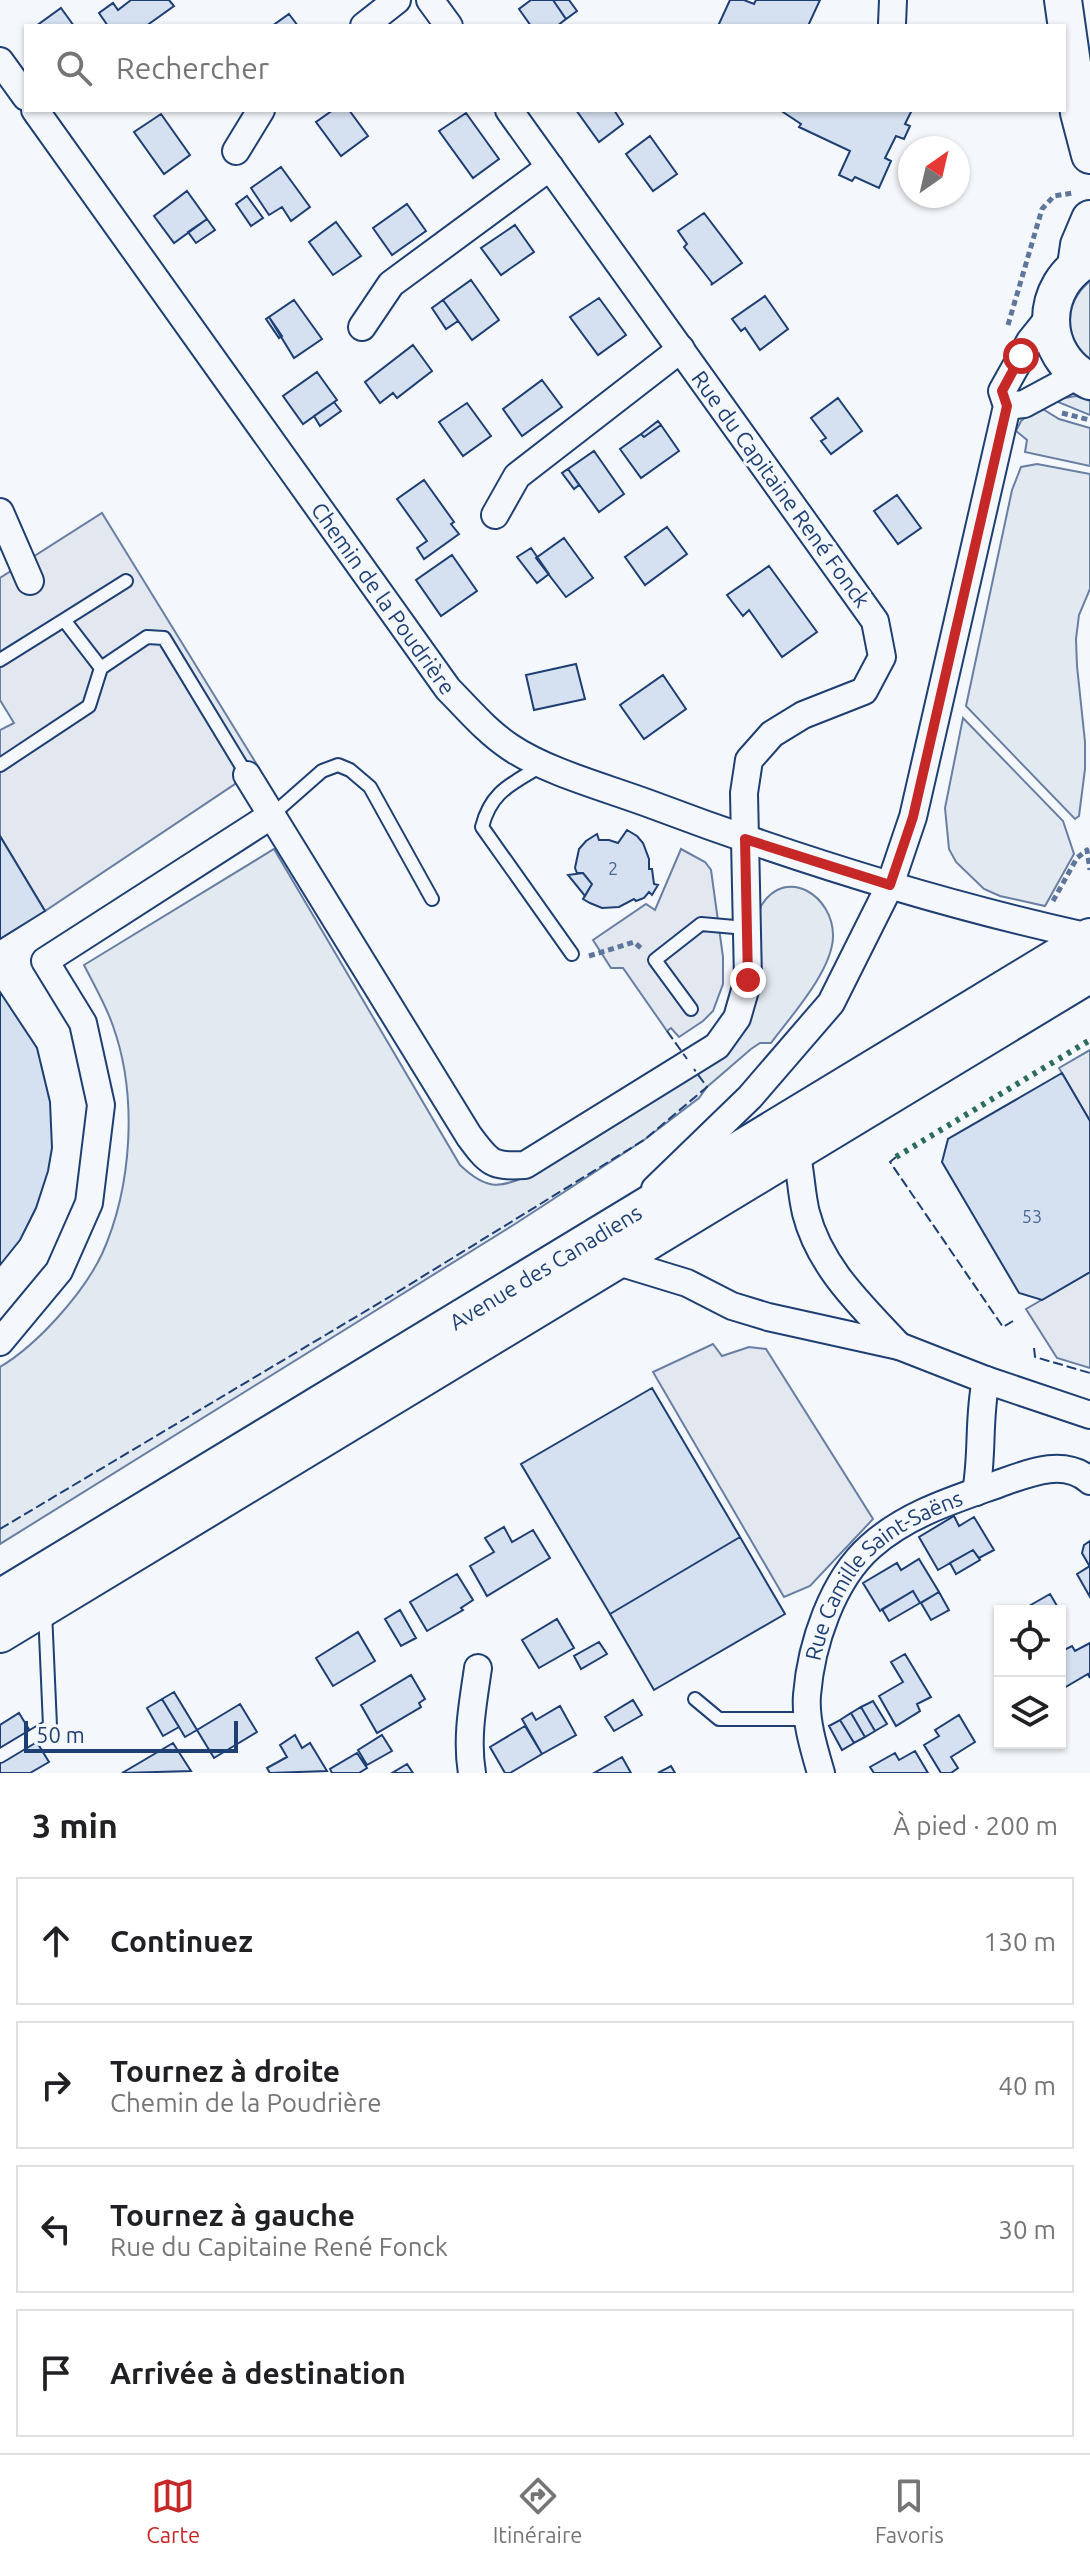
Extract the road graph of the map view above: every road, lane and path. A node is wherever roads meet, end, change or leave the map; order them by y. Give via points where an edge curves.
1 (397, 0) edge
2 (430, 0) edge
3 (1063, 0) edge
4 (367, 24) edge
5 (448, 24) edge
6 (0, 61) edge
7 (24, 94) edge
8 (36, 112) edge
9 (260, 112) edge
10 (510, 112) edge
11 (236, 151) dead end
12 (1090, 155) edge
13 (550, 167) junction
14 (1087, 206) edge
15 (1083, 262) edge
16 (1050, 316) junction
17 (362, 327) dead end
18 (1007, 332) dead end
19 (681, 349) junction
20 (1084, 378) edge
21 (1007, 406) junction
22 (0, 512) edge
23 (495, 515) dead end
24 (30, 581) dead end
25 (126, 581) dead end
26 (64, 620) junction
27 (0, 660) edge
28 (101, 668) junction
29 (544, 764) junction
30 (0, 765) edge
31 (247, 775) joint
32 (272, 815) junction
33 (745, 839) junction
34 (1088, 846) edge
35 (1090, 870) edge
36 (890, 885) junction
37 (432, 899) dead end
38 (1051, 908) dead end
39 (746, 928) junction
40 (1090, 937) edge
41 (572, 954) joint
42 (655, 960) junction
43 (1090, 974) edge
44 (691, 1009) dead end
45 (796, 1151) junction
46 (626, 1217) junction
47 (615, 1261) junction
48 (0, 1342) edge
49 (899, 1346) junction
50 (986, 1380) junction
51 (1090, 1415) edge
52 (1081, 1476) edge
53 (976, 1492) junction
54 (0, 1598) edge
55 (45, 1606) junction
56 (0, 1634) edge
57 (478, 1668) dead end
58 (695, 1699) dead end
59 (810, 1719) junction
60 (0, 1756) edge
61 (472, 1773) edge
62 (821, 1773) edge

1 - 4 street
2 - 5 street
3 - 12 main road
6 - 7 street
8 - 29 street, Chemin de la Poudrière via 448,689 510,747
9 - 11 street
10 - 13 street, Rue du Capitaine René Fonck
13 - 17 street via 391,284
13 - 19 street, Rue du Capitaine René Fonck
14 - 15 main road via 1079,245
14 - 18 path via 1054,196 1042,209
15 - 16 main road via 1060,283
16 - 20 main road via 1054,343 1068,366
16 - 21 street via 1002,391
19 - 23 street, Rue du Capitaine René Fonck via 517,476
19 - 33 street, Rue du Capitaine René Fonck via 875,621 882,657 864,691 803,715 772,734 749,760
20 - 21 street
21 - 36 street via 913,817
22 - 24 street
25 - 26 lane
26 - 27 lane
26 - 28 lane
28 - 30 lane via 89,706
28 - 31 lane via 147,637 164,638
29 - 33 street, Chemin de la Poudrière
29 - 41 lane via 498,793 482,827
31 - 32 street, Rue du Capitaine René Fonck
32 - 37 lane via 322,771 338,765 350,770 370,787
32 - 39 street, Rue du Capitaine René Fonck via 469,1136 499,1166 525,1165 717,1046 737,1018 748,980
32 - 48 street via 45,961 83,1023 101,1105 89,1203 59,1271
33 - 36 street, Chemin de la Poudrière
33 - 39 street, Rue du Capitaine René Fonck
34 - 35 path
34 - 38 path
36 - 40 street, Chemin de la Poudrière
36 - 46 street via 831,1003 750,1097
39 - 42 lane via 701,924
40 - 46 main road, Avenue des Canadiens
41 - 42 path via 592,956 634,942
42 - 44 lane
43 - 45 main road, Avenue des Canadiens
45 - 47 main road, Avenue des Canadiens
45 - 49 street via 807,1217 822,1253 844,1287
46 - 54 main road, Avenue des Canadiens
47 - 49 street via 687,1283 768,1317
47 - 55 main road, Avenue des Canadiens
49 - 50 street
50 - 51 street
50 - 53 street
52 - 53 street, Rue Camille Saint-Saëns via 1054,1468
53 - 59 street, Rue Camille Saint-Saëns via 919,1514 871,1545 851,1567 819,1629 807,1697
55 - 56 main road, Avenue des Canadiens
55 - 60 lane via 50,1726
57 - 61 street via 471,1715
58 - 59 lane via 719,1719
59 - 62 street, Rue Camille Saint-Saëns

